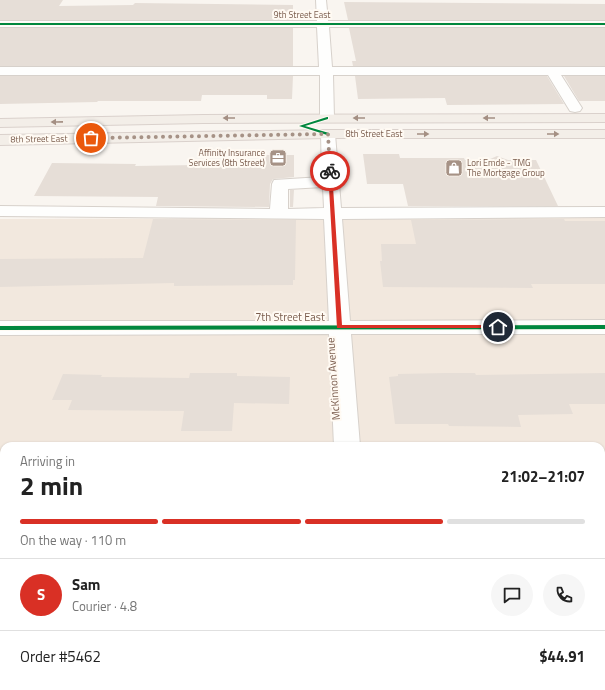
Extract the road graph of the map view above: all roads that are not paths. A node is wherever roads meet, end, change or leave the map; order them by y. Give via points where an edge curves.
1 (321, 0) edge
2 (0, 24) edge
3 (323, 24) junction
4 (605, 24) edge
5 (0, 71) edge
6 (552, 71) junction
7 (605, 71) edge
8 (326, 72) junction
9 (575, 108) dead end
10 (327, 118) junction
11 (605, 118) edge
12 (0, 123) edge
13 (328, 134) junction
14 (605, 134) edge
15 (0, 140) edge
16 (330, 182) junction
17 (0, 211) edge
18 (605, 212) edge
19 (279, 214) junction
20 (332, 214) junction
21 (339, 326) junction
22 (605, 327) edge
23 (0, 328) edge
24 (347, 442) edge

1 - 3 street
2 - 3 street, 9th Street East
3 - 4 street, 9th Street East
3 - 8 street
5 - 8 street
6 - 7 street
6 - 8 street
6 - 9 street
8 - 10 street
11 -> 10 main road, 8th Street East
10 -> 12 main road, 8th Street East
13 -> 14 main road, 8th Street East
13 - 15 main road, 8th Street East
13 - 16 street, McKinnon Avenue
16 - 19 street via 280,184
16 - 20 street, McKinnon Avenue
17 - 19 street
18 - 20 street
19 - 20 street
20 - 21 street, McKinnon Avenue
21 - 22 street, 7th Street East
21 - 23 street, 7th Street East
21 - 24 street, McKinnon Avenue

